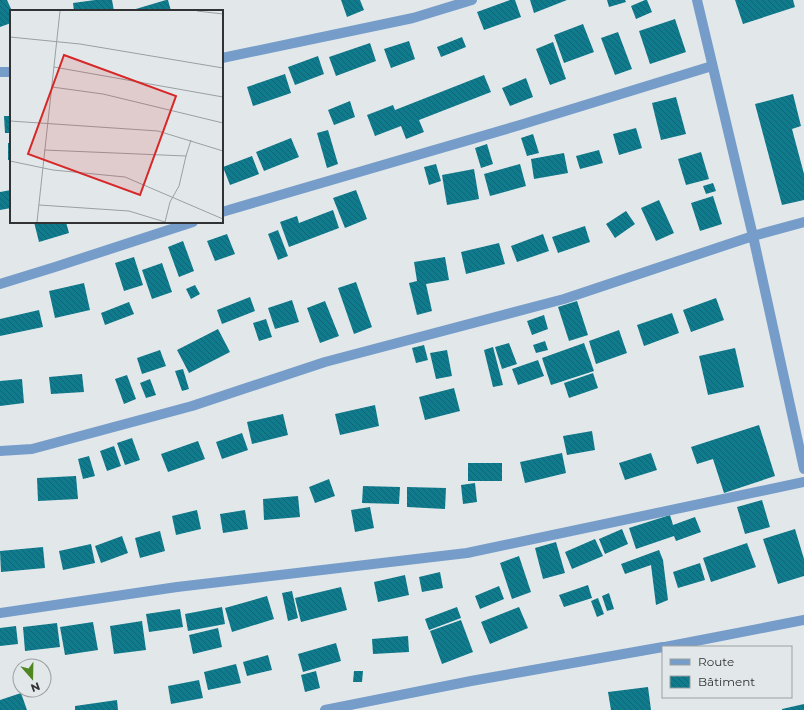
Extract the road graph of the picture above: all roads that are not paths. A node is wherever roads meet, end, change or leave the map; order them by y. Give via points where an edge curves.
1 (472, 0) edge
2 (697, 0) edge
3 (223, 58) edge
4 (712, 66) junction
5 (223, 212) edge
6 (804, 222) edge
7 (189, 223) edge
8 (753, 236) junction
9 (0, 284) edge
10 (0, 451) edge
11 (804, 469) edge
12 (804, 482) edge
13 (0, 613) edge
14 (804, 620) edge
15 (669, 646) edge
16 (662, 647) edge
17 (325, 710) edge

1 - 3 street via 413,18
2 - 4 street
4 - 5 street
4 - 8 street
6 - 8 street
7 - 9 street
8 - 10 street via 564,299 325,362 192,406 32,449
8 - 11 street
12 - 13 street via 467,552 177,587
14 - 15 street
16 - 17 street

